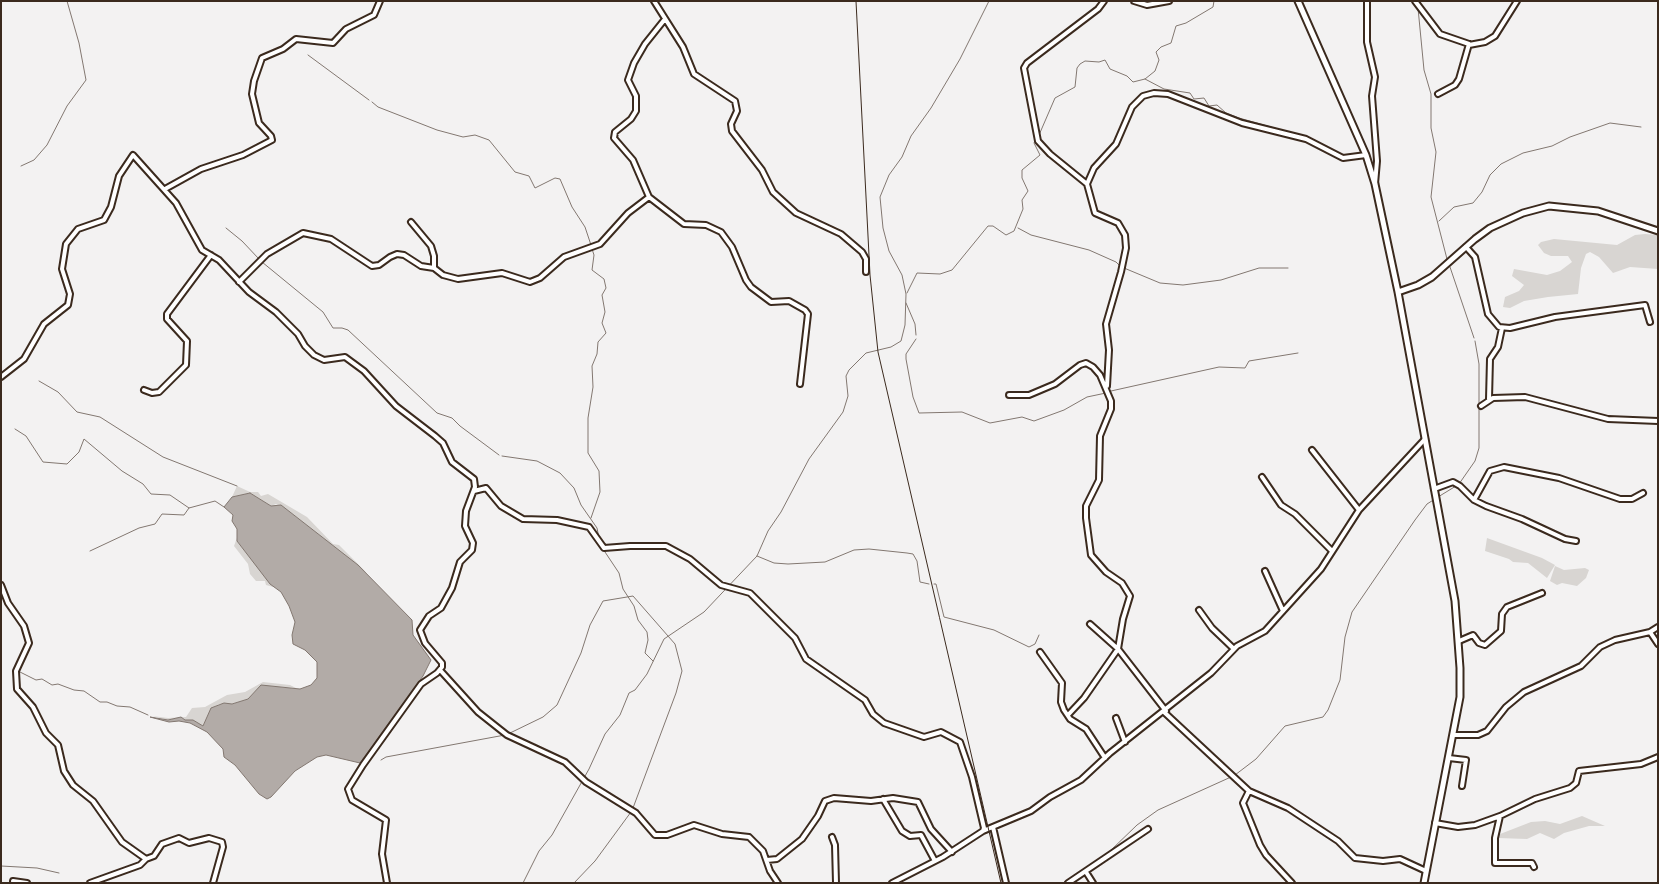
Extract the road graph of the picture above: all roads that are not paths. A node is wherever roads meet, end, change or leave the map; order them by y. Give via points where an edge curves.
1 (380, 1) edge
2 (654, 1) edge
3 (1104, 1) edge
4 (1134, 1) edge
5 (1169, 1) edge
6 (1298, 1) edge
7 (1367, 1) edge
8 (1415, 1) edge
9 (1518, 1) edge
10 (665, 19) junction
11 (1469, 45) junction
12 (1438, 94) dead end
13 (1366, 155) junction
14 (1087, 184) junction
15 (1375, 184) junction
16 (165, 189) junction
17 (649, 197) junction
18 (411, 222) dead end
19 (1658, 231) edge
20 (1466, 247) junction
21 (210, 255) junction
22 (434, 268) junction
23 (866, 272) dead end
24 (239, 282) junction
25 (1398, 292) junction
26 (1650, 322) dead end
27 (1502, 328) junction
28 (1, 377) edge
29 (800, 384) dead end
30 (1106, 386) junction
31 (144, 390) dead end
32 (1009, 395) dead end
33 (1489, 399) junction
34 (1481, 406) dead end
35 (1658, 421) edge
36 (1425, 438) junction
37 (1312, 450) dead end
38 (1262, 477) dead end
39 (474, 491) junction
40 (1435, 491) junction
41 (1643, 493) dead end
42 (1474, 500) junction
43 (1359, 510) junction
44 (1576, 541) dead end
45 (1332, 551) junction
46 (1265, 571) dead end
47 (1, 586) edge
48 (1542, 593) dead end
49 (1199, 610) dead end
50 (1283, 611) junction
51 (1090, 624) dead end
52 (1658, 627) edge
53 (1650, 632) junction
54 (1459, 641) junction
55 (1658, 644) edge
56 (1118, 649) junction
57 (1234, 649) junction
58 (1040, 652) dead end
59 (440, 670) junction
60 (1165, 712) junction
61 (1068, 715) junction
62 (1116, 718) dead end
63 (1453, 735) junction
64 (1126, 742) junction
65 (1658, 757) edge
66 (1105, 758) junction
67 (1449, 758) junction
68 (1462, 786) dead end
69 (1249, 791) junction
70 (883, 799) junction
71 (1500, 816) junction
72 (1435, 823) junction
73 (993, 828) junction
74 (1148, 829) dead end
75 (983, 831) junction
76 (832, 837) dead end
77 (952, 852) junction
78 (146, 859) junction
79 (767, 860) junction
80 (935, 861) junction
81 (1534, 867) dead end
82 (1086, 872) junction
83 (1426, 872) junction
84 (13, 881) dead end
85 (27, 883) edge
86 (90, 883) edge
87 (213, 883) edge
88 (387, 883) edge
89 (778, 883) edge
90 (836, 883) edge
91 (892, 883) edge
92 (1006, 883) edge
93 (1068, 883) edge
94 (1093, 883) edge
95 (1292, 883) edge
96 (1424, 883) edge

1 - 16 street via 374,15 346,29 333,44 296,40 262,58 252,94 259,123 272,140 244,155 201,169
2 - 10 street
3 - 14 street via 1098,10 1024,68 1038,141
4 - 5 street via 1147,5
6 - 13 main road
7 - 15 street via 1367,42 1375,77 1372,96 1377,161
8 - 11 street via 1440,34 1466,41
9 - 11 street via 1495,36
10 - 17 street via 645,44 628,80 636,96 636,111 614,134 633,160
10 - 23 street via 683,47 694,74 735,101 737,111 731,124 732,131 762,170 773,192 796,213 841,234 862,252 866,259
11 - 12 street via 1459,78
13 - 14 street via 1343,158 1306,139 1242,123 1168,94 1154,93 1143,96 1132,107 1116,144 1094,168
13 - 15 main road
14 - 30 street via 1095,213 1118,223 1126,239 1122,272 1106,324 1109,350
15 - 25 main road
16 - 21 street via 199,247
16 - 28 street via 134,155 130,159 119,176 104,220 78,229 66,244 62,269 70,294 68,305 44,324 24,359
17 - 22 street via 628,213 600,244 564,257 535,281 502,273 452,278
17 - 29 street via 684,224 706,225 721,232 751,287 771,302 790,301 805,310 808,314
18 - 22 street via 432,249
19 - 20 main road via 1598,210 1552,205 1507,220 1482,233
20 - 25 main road via 1432,277
20 - 27 street via 1475,258 1488,314
21 - 24 street
21 - 31 street via 167,314 167,319 187,341 186,365 159,392
22 - 24 street via 397,254 372,266 331,239 303,233 267,254
24 - 39 street via 276,312 314,355 324,360 345,356 364,371 396,406 443,443 452,462 474,479
25 - 36 main road
26 - 27 street via 1645,305
27 - 33 street via 1498,346 1490,359
30 - 32 street via 1096,370 1089,364 1083,364 1055,384 1029,395
30 - 56 street via 1112,401 1111,409 1100,436 1099,480 1085,515 1090,555 1130,594
33 - 34 street
33 - 35 street via 1532,398 1608,419
36 - 40 main road
36 - 43 street
37 - 43 street
38 - 45 street via 1281,505 1298,516 1307,529
39 - 59 street via 464,526 474,543 472,550 460,562 452,588 441,608 429,616 420,630 425,643 442,663
39 - 75 street via 486,488 501,506 524,519 557,520 589,527 604,548 666,546 690,559 721,585 750,593 795,638 806,660 865,700 873,714 884,723 924,737 941,732 960,742 972,777
40 - 42 street via 1451,482
40 - 54 main road
41 - 42 street via 1632,499 1620,499 1559,478 1504,467 1490,471
42 - 44 street
43 - 45 street
45 - 50 street via 1319,572
46 - 50 street
47 - 78 street via 24,626 29,643 16,671 17,689 36,711 46,733 58,746 68,779 93,802 122,842
48 - 54 street via 1507,607 1502,614 1501,631 1485,645 1473,635
49 - 57 street
50 - 57 street via 1265,631
51 - 56 street
52 - 53 street
53 - 55 street
53 - 63 street via 1615,640 1597,649 1581,666 1524,692 1506,707 1487,731
54 - 63 main road via 1460,691
56 - 60 street
56 - 61 street
57 - 60 street
58 - 61 street via 1062,683 1061,702
59 - 79 street via 478,712 507,735 565,762 586,782 638,815 655,836 699,825 722,834 749,837
59 - 88 street via 421,684 348,789 354,802 386,820 382,854
60 - 64 street
60 - 69 street
61 - 66 street via 1086,729
62 - 64 street
63 - 67 main road
64 - 66 street
65 - 71 street via 1642,764 1579,771 1576,783 1570,788 1524,803
66 - 73 street via 1081,780 1027,813
67 - 68 street via 1466,760
67 - 72 main road
69 - 83 street via 1288,808 1338,841 1355,858 1400,859
69 - 95 street via 1243,803 1260,844
70 - 77 street via 920,803 929,825
70 - 79 street via 827,799 802,839 776,859
70 - 80 street via 902,831 910,836 921,835
71 - 72 street via 1464,827
71 - 81 street via 1495,838 1495,863 1532,863
72 - 83 main road
73 - 75 street
73 - 92 street
74 - 82 street
75 - 77 street
76 - 90 street
77 - 80 street
78 - 86 street via 140,865
78 - 87 street via 154,856 162,844 175,838 189,843 209,838 221,841 223,844
79 - 89 street
80 - 91 street
82 - 93 street
82 - 94 street
83 - 96 main road
84 - 85 street

